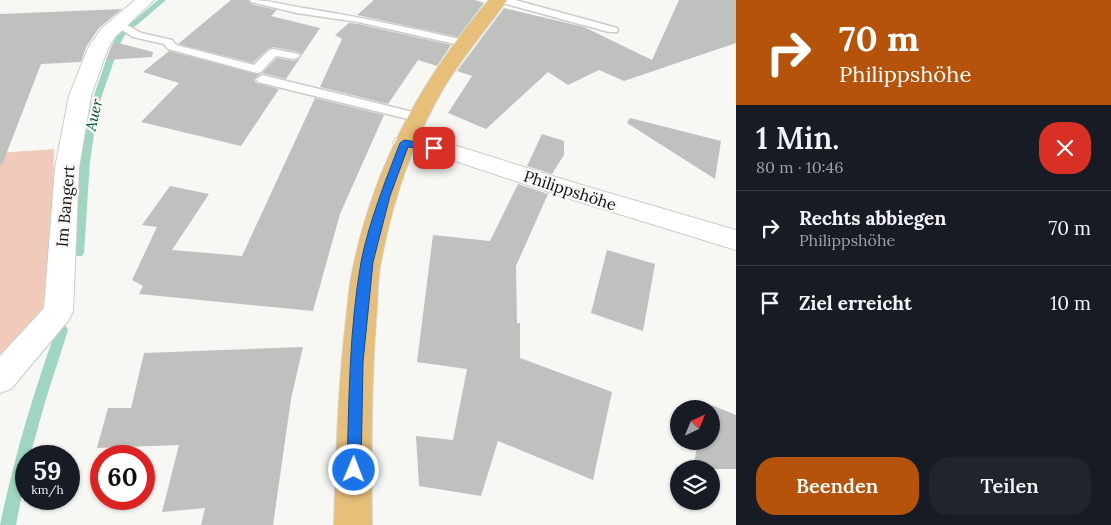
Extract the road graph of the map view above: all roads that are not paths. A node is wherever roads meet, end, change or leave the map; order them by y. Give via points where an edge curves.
1 (145, 0) edge
2 (255, 0) edge
3 (498, 0) edge
4 (503, 0) edge
5 (125, 28) junction
6 (613, 30) dead end
7 (464, 43) junction
8 (294, 56) dead end
9 (262, 78) dead end
10 (410, 130) junction
11 (736, 240) edge
12 (0, 379) edge
13 (353, 525) edge

1 - 5 street, Im Bangert
2 - 7 lane
3 - 7 main road
4 - 6 lane
5 - 8 lane via 137,35 168,42 172,47 257,69 273,52
5 - 12 street, Im Bangert via 98,48 80,96 67,168 58,312
7 - 10 main road via 436,81
9 - 10 lane
10 - 11 street, Philippshöhe via 449,151
10 - 13 main road via 385,196 367,262 356,362

